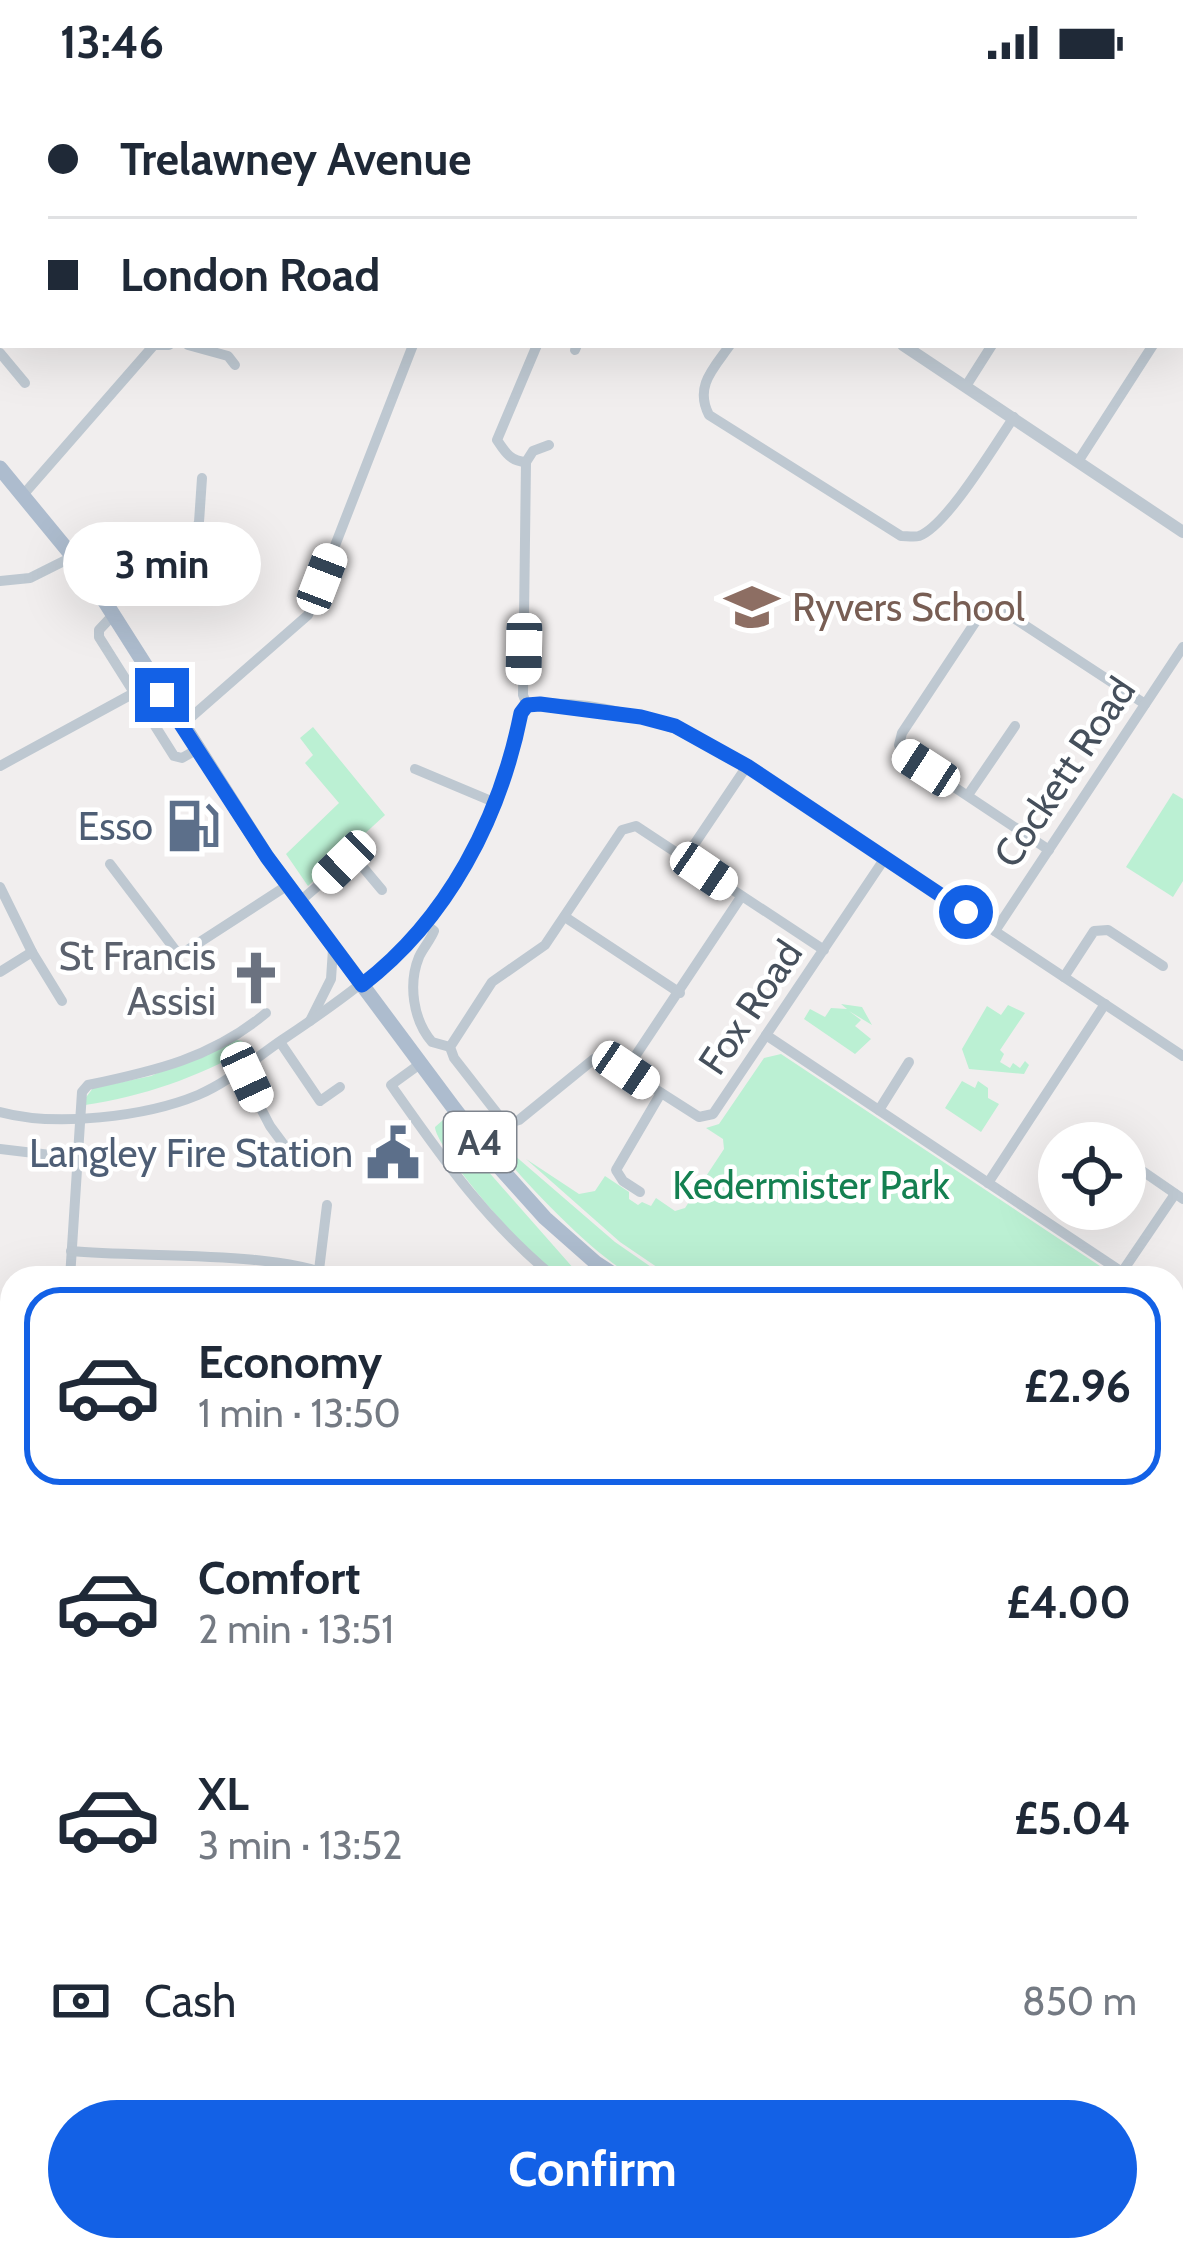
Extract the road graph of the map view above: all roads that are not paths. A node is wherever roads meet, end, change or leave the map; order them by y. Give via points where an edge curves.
1 (151, 348) edge
2 (199, 348) edge
3 (412, 348) edge
4 (536, 348) edge
5 (728, 348) edge
6 (908, 348) edge
7 (990, 348) edge
8 (1151, 348) edge
9 (0, 352) edge
10 (235, 365) dead end
11 (25, 383) dead end
12 (966, 386) junction
13 (1015, 417) junction
14 (549, 445) dead end
15 (1079, 460) junction
16 (526, 462) junction
17 (0, 468) edge
18 (202, 478) dead end
19 (23, 495) junction
20 (1183, 532) edge
21 (74, 556) junction
22 (0, 581) edge
23 (111, 609) junction
24 (1183, 647) edge
25 (1178, 664) edge
26 (134, 693) junction
27 (1145, 704) junction
28 (527, 705) junction
29 (181, 725) junction
30 (1015, 726) dead end
31 (196, 750) junction
32 (0, 766) edge
33 (747, 766) junction
34 (415, 769) dead end
35 (968, 795) junction
36 (496, 803) junction
37 (1049, 850) junction
38 (685, 858) junction
39 (885, 858) junction
40 (110, 865) dead end
41 (288, 885) junction
42 (0, 887) edge
43 (382, 890) dead end
44 (742, 896) junction
45 (299, 902) junction
46 (565, 917) junction
47 (424, 922) junction
48 (995, 931) junction
49 (333, 949) junction
50 (824, 950) junction
51 (32, 952) junction
52 (1163, 966) dead end
53 (0, 972) edge
54 (1064, 977) junction
55 (362, 985) junction
56 (680, 993) junction
57 (62, 1001) dead end
58 (1105, 1004) junction
59 (266, 1013) dead end
60 (308, 1024) junction
61 (241, 1034) junction
62 (766, 1035) junction
63 (280, 1042) junction
64 (450, 1047) junction
65 (1183, 1056) edge
66 (259, 1058) junction
67 (909, 1062) dead end
68 (420, 1064) junction
69 (241, 1070) junction
70 (626, 1070) junction
71 (340, 1087) dead end
72 (661, 1094) junction
73 (879, 1110) junction
74 (0, 1112) edge
75 (80, 1118) junction
76 (0, 1149) edge
77 (290, 1153) dead end
78 (76, 1158) junction
79 (1146, 1173) edge
80 (988, 1183) junction
81 (640, 1192) dead end
82 (1179, 1196) edge
83 (326, 1205) dead end
84 (71, 1251) junction
85 (70, 1266) edge
86 (267, 1266) edge
87 (319, 1266) edge
88 (541, 1266) edge
89 (599, 1266) edge
90 (1112, 1266) edge
91 (1132, 1266) edge

1 - 19 street
2 - 10 street
3 - 29 street via 308,615
4 - 16 street via 497,440
5 - 13 street via 702,387 709,415 901,536 931,528
6 - 12 street
7 - 12 street
8 - 15 street
9 - 11 street
12 - 13 street
13 - 15 street
14 - 16 street
15 - 20 street
16 - 28 street
17 - 19 main road, A4
18 - 23 street via 193,537
19 - 21 main road, A4
21 - 22 street via 30,578
21 - 23 main road, A4
23 - 26 street via 99,637
23 - 29 main road, A4
24 - 25 street, Cockett Road
25 - 27 street, Cockett Road
26 - 31 street via 174,756
26 - 32 street
27 - 35 street via 992,607 982,612 898,745
27 - 37 street, Cockett Road
28 - 33 street via 675,726
28 - 36 street
29 - 31 main road, A4
30 - 35 street
31 - 41 main road, A4
33 - 38 street
33 - 39 street
34 - 36 street
35 - 37 street
36 - 47 street via 462,872
37 - 48 street, Cockett Road
38 - 44 street
38 - 46 street via 636,826 622,830
39 - 48 street
39 - 50 street, Fox Road
40 - 41 street via 183,953
41 - 45 main road, A4
42 - 51 street
43 - 45 street via 349,859
44 - 50 street
44 - 56 street
45 - 49 main road, A4
46 - 56 street
46 - 64 street via 545,945 492,982
47 - 55 street
47 - 64 street via 434,931 413,986 418,1018 432,1042
48 - 54 street
49 - 55 main road, A4
49 - 60 street via 331,980
50 - 62 street, Fox Road
51 - 53 street
51 - 57 street
52 - 54 street via 1108,930 1094,931
54 - 58 street
55 - 60 street
55 - 68 main road, A4
56 - 70 street
58 - 65 street
58 - 80 street
59 - 61 street
60 - 63 street
61 - 66 street
61 - 75 street via 169,1069 88,1084
62 - 72 street, Fox Road via 713,1114 699,1117
62 - 73 street
63 - 66 street
63 - 71 street via 320,1101
64 - 70 street via 509,1123 594,1059
66 - 69 street
67 - 73 street
68 - 88 street via 391,1085 472,1200
68 - 89 main road, A4 via 501,1169
69 - 75 street via 197,1095
69 - 77 street
70 - 72 street, Fox Road
72 - 81 street via 616,1170
73 - 80 street
74 - 75 street
75 - 78 street
76 - 78 street
78 - 84 street
79 - 82 street
80 - 90 street
82 - 91 street
83 - 87 street
84 - 85 street
84 - 86 street

